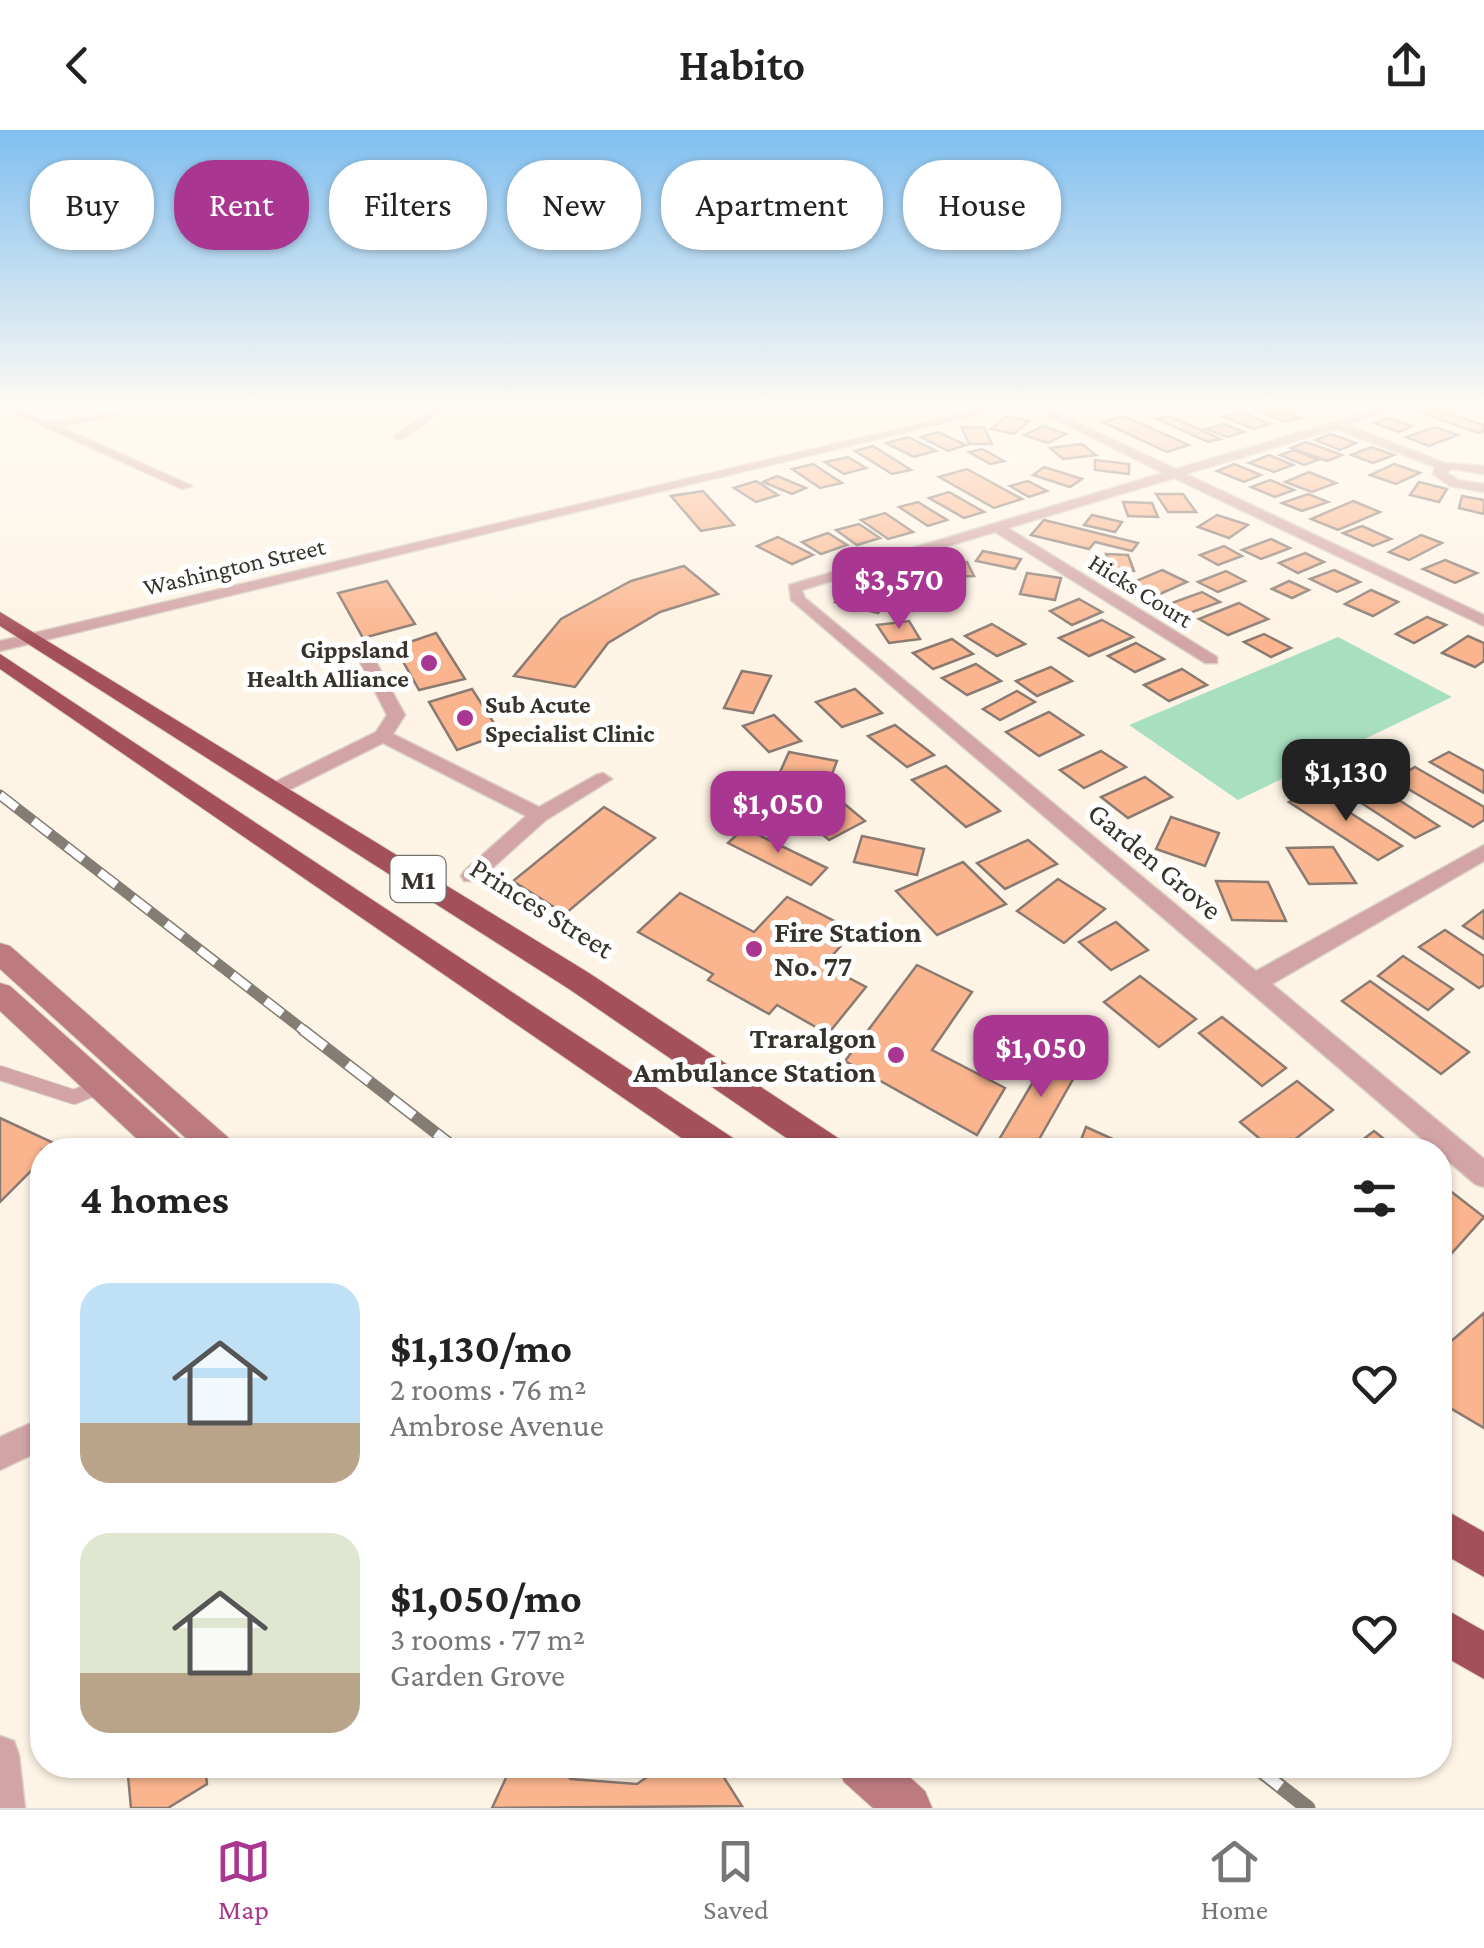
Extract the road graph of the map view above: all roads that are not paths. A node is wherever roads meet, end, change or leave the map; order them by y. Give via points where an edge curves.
1 (675, 485) edge
2 (1130, 485) edge
3 (1202, 485) edge
4 (997, 526) junction
5 (0, 618) edge
6 (1484, 621) edge
7 (32, 638) junction
8 (0, 646) edge
9 (0, 660) edge
10 (367, 660) dead end
11 (1211, 660) dead end
12 (383, 736) junction
13 (603, 779) dead end
14 (274, 790) junction
15 (539, 815) junction
16 (1484, 852) edge
17 (471, 876) dead end
18 (0, 953) edge
19 (1254, 983) junction
20 (1, 996) edge
21 (0, 1072) edge
22 (98, 1087) junction
23 (156, 1138) edge
24 (208, 1138) edge
25 (707, 1138) edge
26 (812, 1138) edge
27 (1440, 1138) edge
28 (1452, 1148) edge
29 (1484, 1175) edge
30 (30, 1440) edge
31 (0, 1454) edge
32 (1452, 1536) edge
33 (1484, 1556) edge
34 (1452, 1636) edge
35 (1484, 1657) edge
36 (0, 1755) edge
37 (875, 1778) edge
38 (4, 1808) edge
39 (908, 1808) edge

1 - 7 street, Washington Street
2 - 4 street
3 - 6 street
4 - 11 street, Hicks Court
4 - 19 street, Garden Grove via 794,588 798,600
5 - 7 highway, Princes Street / M1
7 - 8 street, Washington Street
7 - 14 highway, Princes Street / M1
9 - 25 highway, M1
10 - 12 street via 396,715
12 - 14 street
12 - 15 street
13 - 15 street
14 - 26 highway, Princes Street / M1 via 579,980
15 - 17 street
16 - 19 street
18 - 24 main road
19 - 27 street, Garden Grove
20 - 22 main road
21 - 22 lane via 74,1096
22 - 23 main road
28 - 29 street, Garden Grove
30 - 31 street
32 - 33 highway
34 - 35 highway
36 - 38 street
37 - 39 main road

